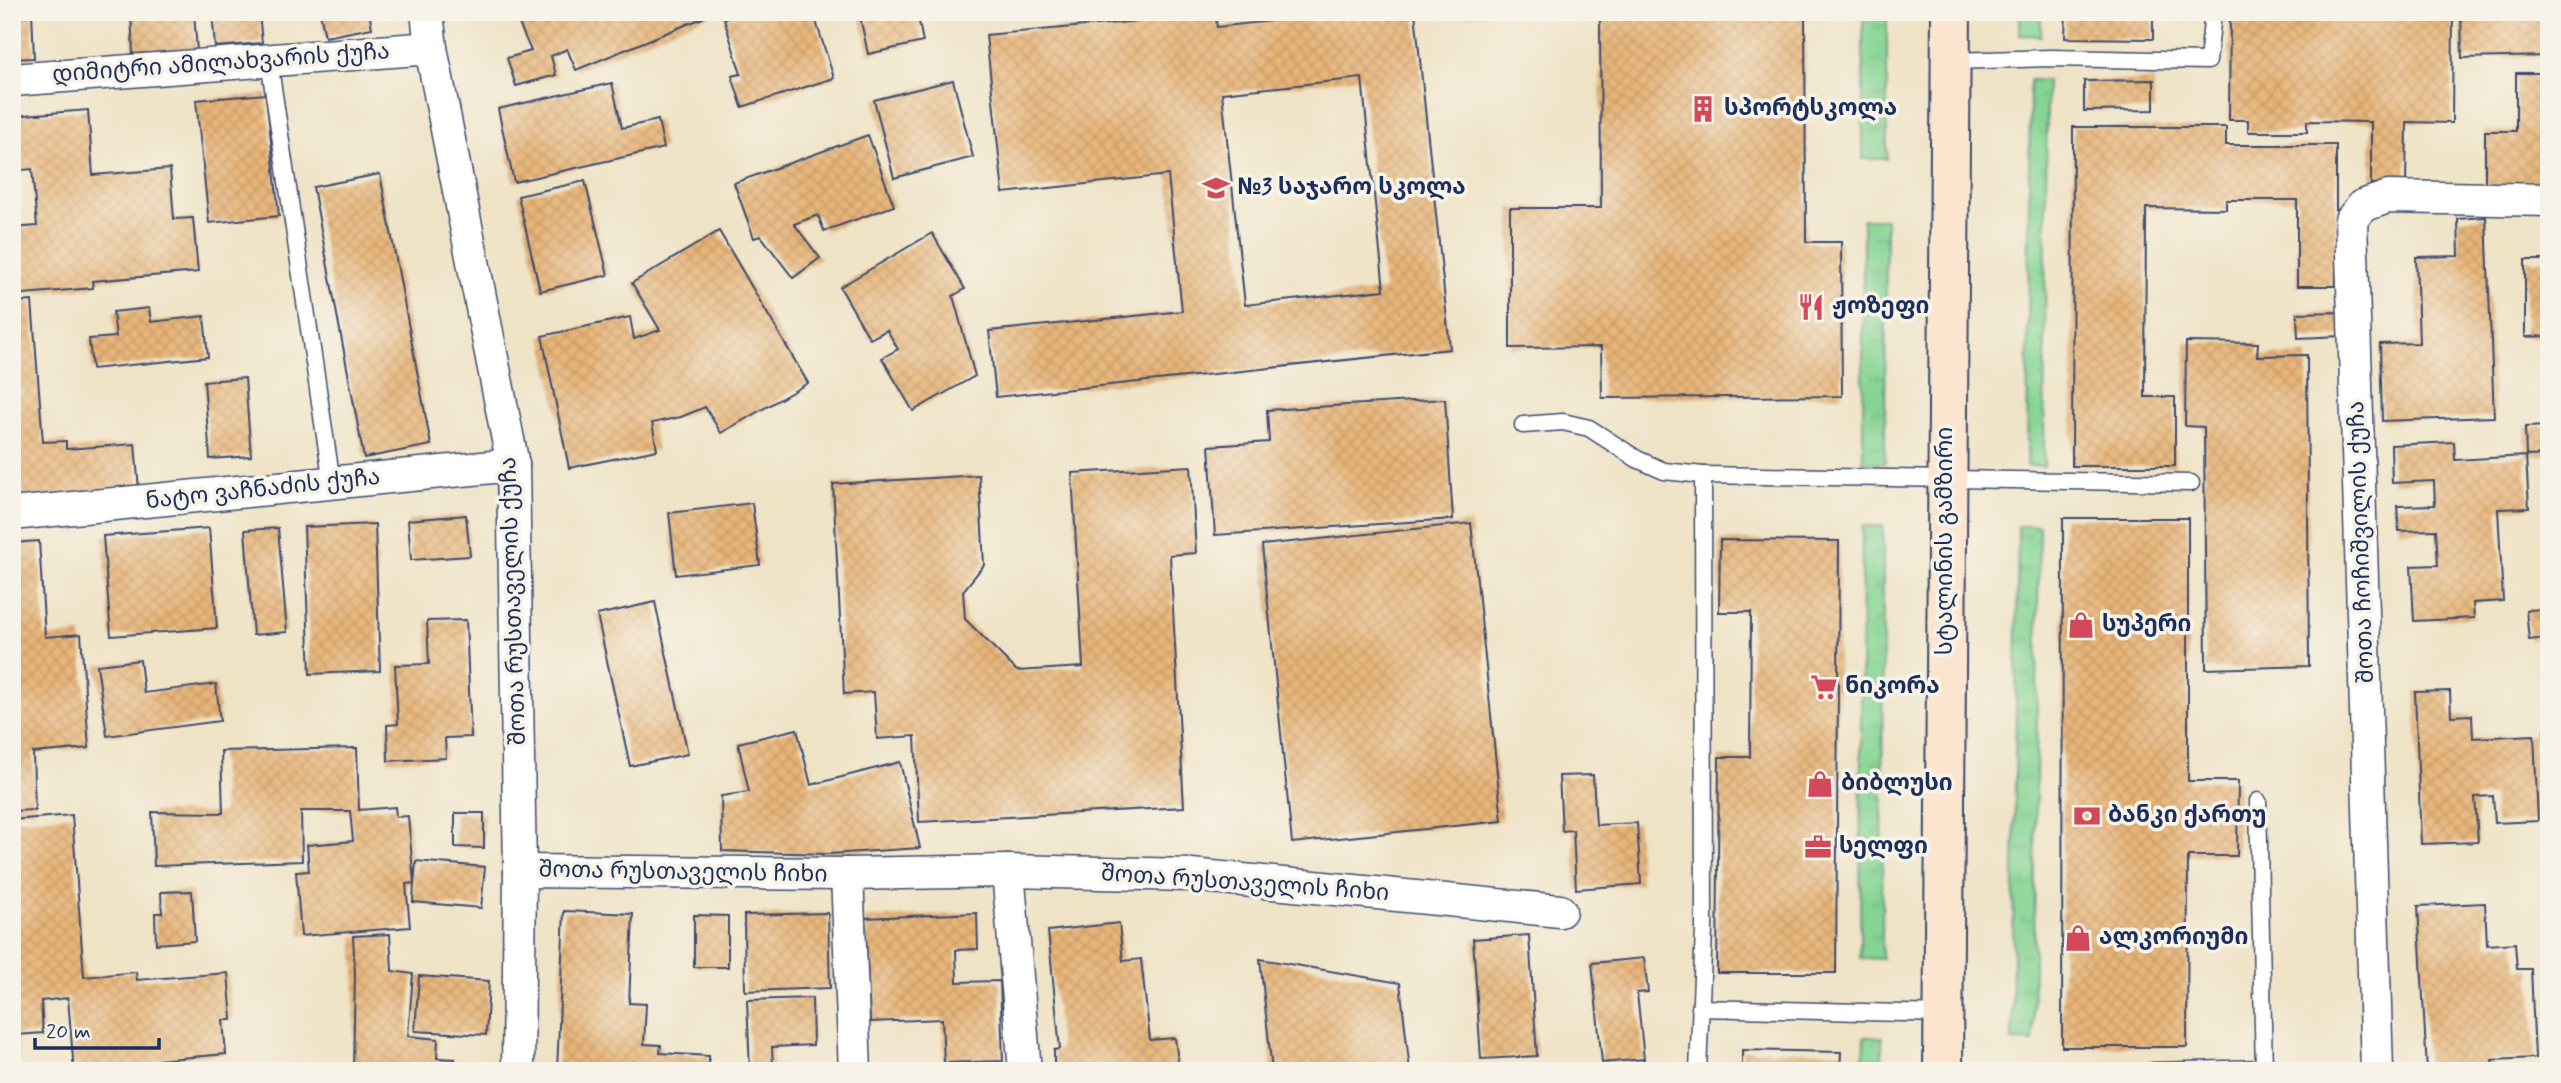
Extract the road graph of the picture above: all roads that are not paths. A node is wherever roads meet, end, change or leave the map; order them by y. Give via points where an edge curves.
1 (427, 12) edge
2 (1951, 12) edge
3 (2213, 12) edge
4 (430, 48) junction
5 (269, 61) junction
6 (1952, 61) junction
7 (12, 80) edge
8 (2549, 200) edge
9 (1523, 425) dead end
10 (513, 465) junction
11 (1703, 475) junction
12 (1947, 481) junction
13 (332, 483) junction
14 (2190, 483) dead end
15 (12, 514) edge
16 (2258, 802) dead end
17 (520, 871) junction
18 (1009, 871) junction
19 (846, 874) junction
20 (1560, 911) dead end
21 (1700, 1008) junction
22 (1944, 1014) junction
23 (2264, 1070) edge
24 (518, 1071) edge
25 (855, 1071) edge
26 (1025, 1071) edge
27 (1698, 1071) edge
28 (1943, 1071) edge
29 (2153, 1071) edge
30 (2377, 1071) edge

1 - 4 street, შოთა რუსთაველის ქუჩა
2 - 6 main road, სტალინის გამზირი
3 - 6 lane via 2208,61
4 - 5 street, დიმიტრი ამილახვარის ქუჩა
4 - 10 street, შოთა რუსთაველის ქუჩა
5 - 7 street, დიმიტრი ამილახვარის ქუჩა
5 - 13 lane
6 - 12 main road, სტალინის გამზირი
8 - 30 street, შოთა ჩოჩიშვილის ქუჩა via 2388,197 2362,206 2351,220
9 - 11 lane via 1563,422 1589,428 1664,471
10 - 13 street, ნატო ვაჩნაძის ქუჩა
10 - 17 street, შოთა რუსთაველის ქუჩა
11 - 12 lane
11 - 21 lane via 1704,930
12 - 14 lane
12 - 22 main road, სტალინის გამზირი
13 - 15 street, ნატო ვაჩნაძის ქუჩა
16 - 23 lane
17 - 19 street, შოთა რუსთაველის ჩიხი
17 - 24 street, შოთა რუსთაველის ქუჩა
18 - 19 street, შოთა რუსთაველის ჩიხი
18 - 20 street, შოთა რუსთაველის ჩიხი via 1191,875
18 - 26 street
19 - 25 street, შოთა რუსთაველის ჩიხი
21 - 22 lane
21 - 27 lane
22 - 28 main road, სტალინის გამზირი
23 - 29 lane

